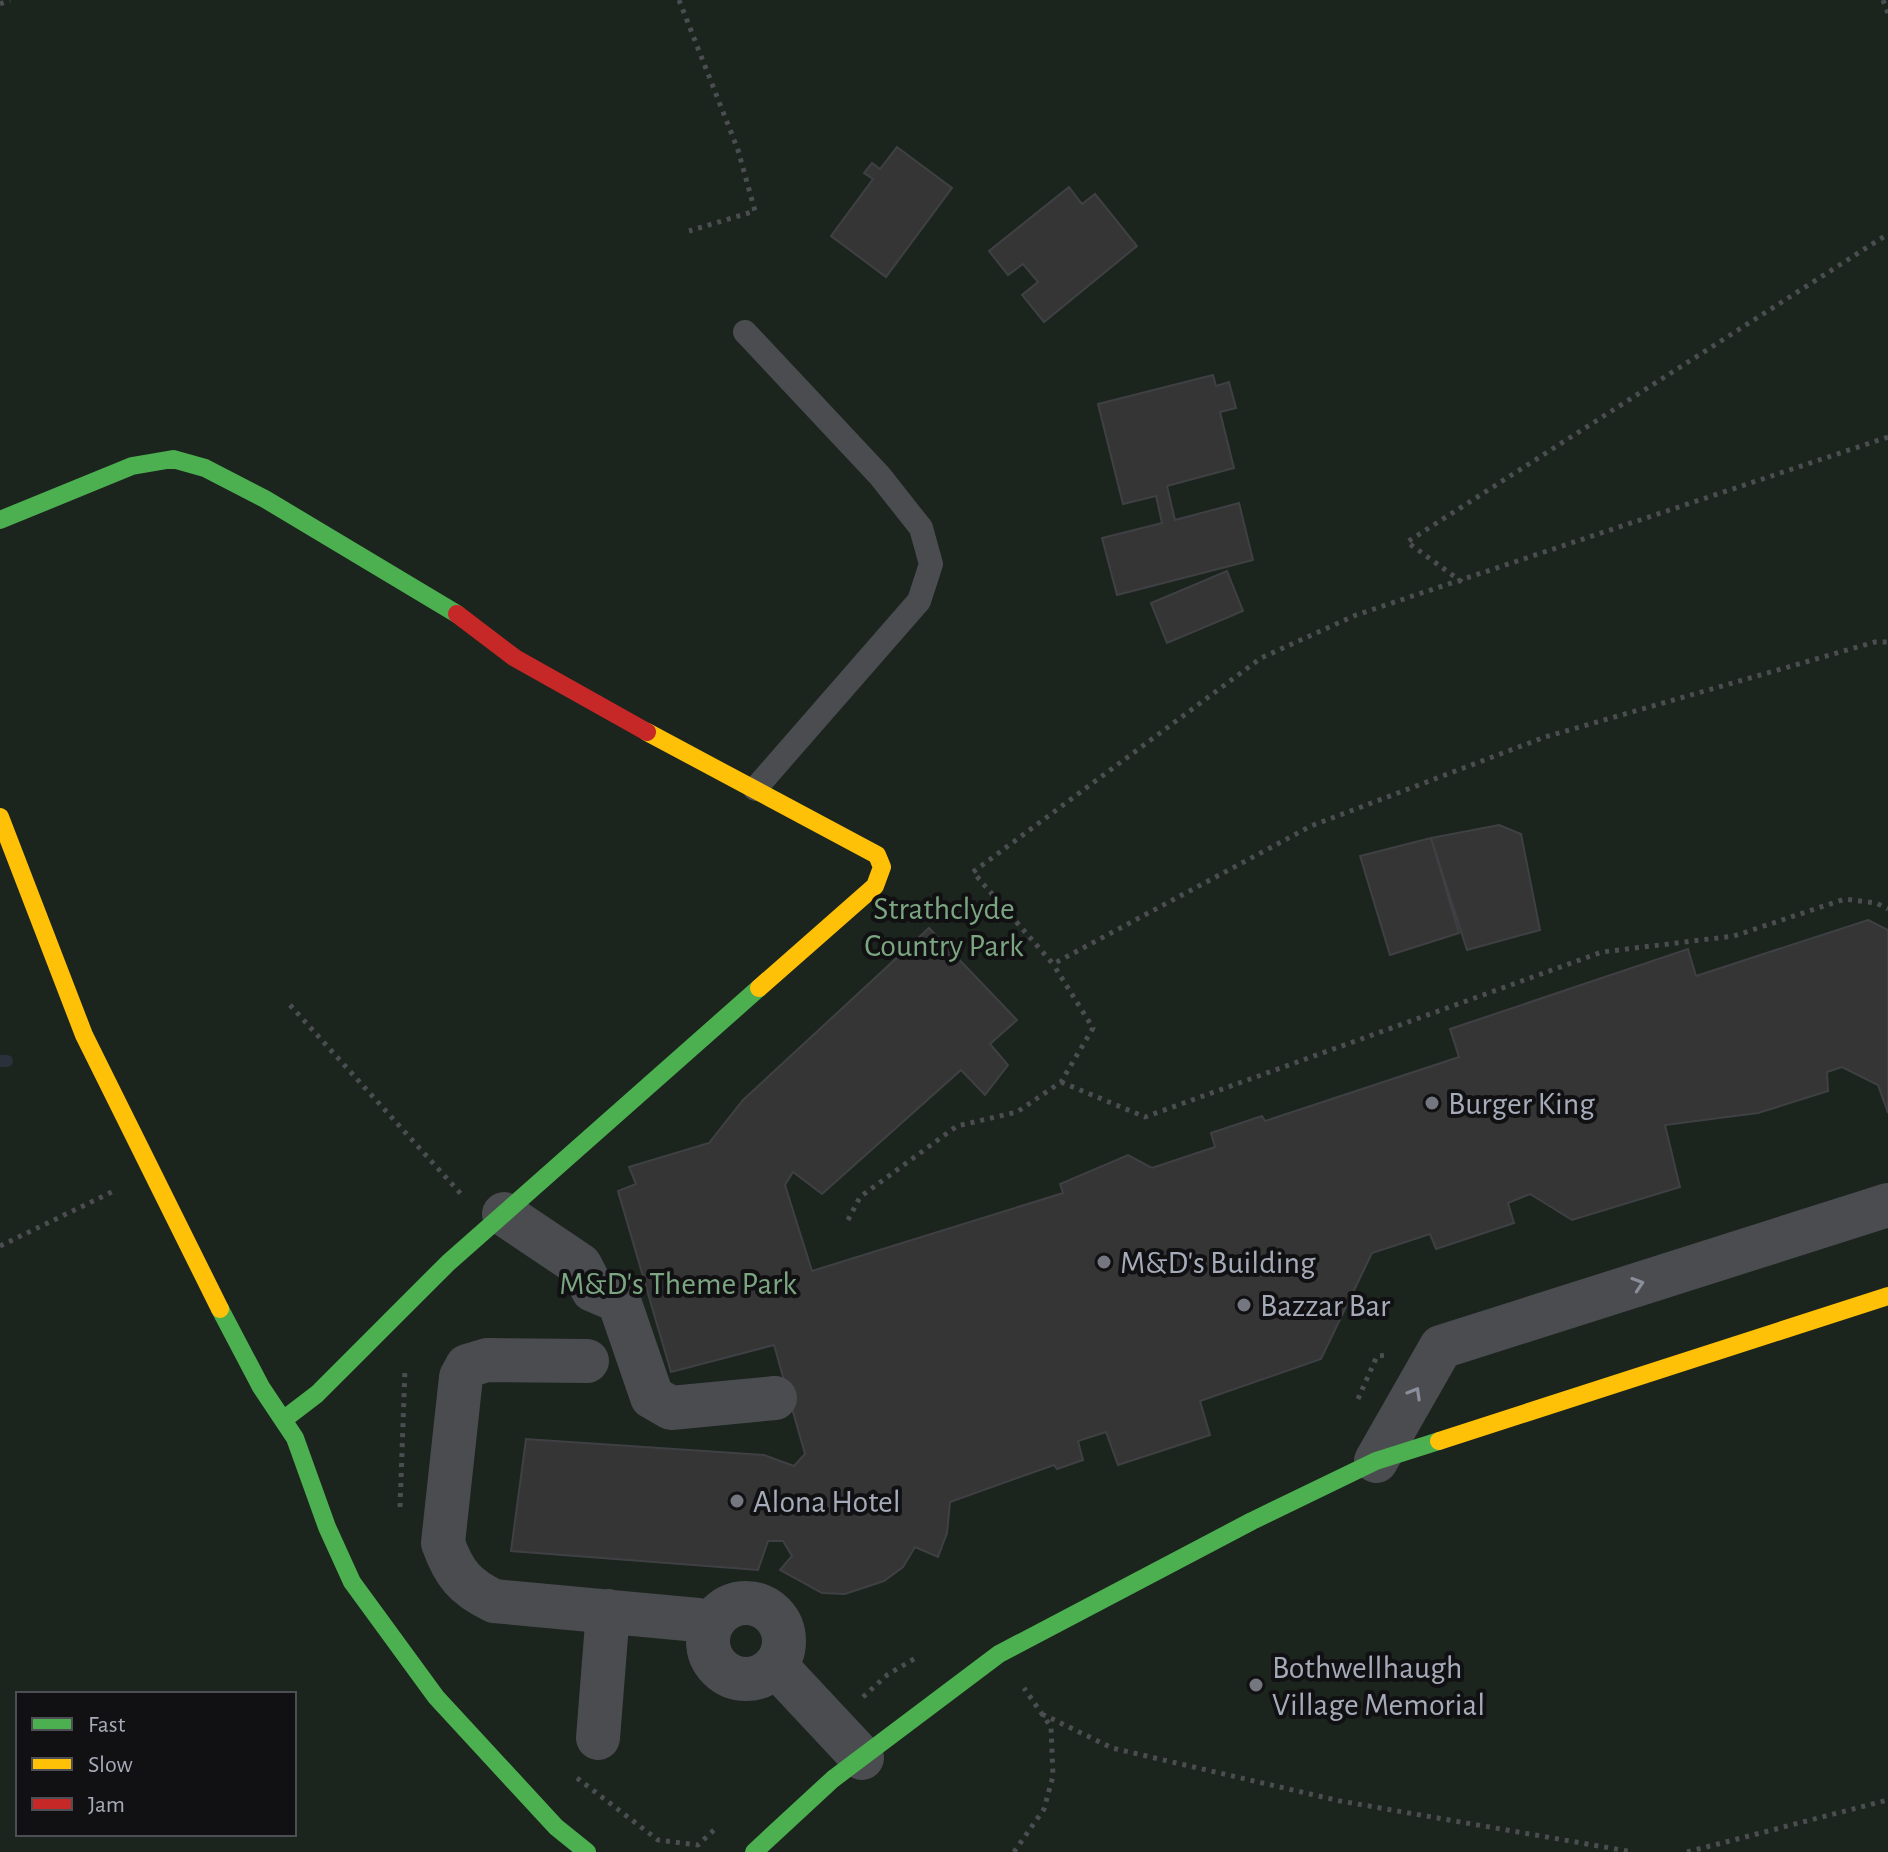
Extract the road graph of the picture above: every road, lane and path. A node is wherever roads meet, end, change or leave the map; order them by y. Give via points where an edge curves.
1 (10, 0) edge
2 (679, 0) edge
3 (1883, 0) edge
4 (0, 4) edge
5 (1888, 13) edge
6 (689, 231) dead end
7 (1888, 234) edge
8 (745, 332) dead end
9 (1888, 437) edge
10 (0, 520) edge
11 (1462, 582) junction
12 (1888, 642) edge
13 (755, 789) junction
14 (0, 817) edge
15 (1888, 909) edge
16 (1053, 964) junction
17 (290, 1005) dead end
18 (1061, 1082) junction
19 (152, 1173) junction
20 (1888, 1205) edge
21 (848, 1220) dead end
22 (496, 1221) junction
23 (0, 1246) edge
24 (1888, 1296) edge
25 (1441, 1347) junction
26 (587, 1361) dead end
27 (405, 1367) dead end
28 (775, 1398) dead end
29 (1353, 1409) dead end
30 (283, 1420) junction
31 (1376, 1461) junction
32 (400, 1508) dead end
33 (608, 1611) junction
34 (928, 1650) dead end
35 (999, 1654) junction
36 (1042, 1714) junction
37 (830, 1726) junction
38 (598, 1738) dead end
39 (862, 1758) junction
40 (574, 1776) dead end
41 (1888, 1800) edge
42 (720, 1825) dead end
43 (587, 1852) edge
44 (754, 1852) edge
45 (1014, 1852) edge
46 (1633, 1852) edge
47 (1687, 1852) edge

1 - 4 path
2 - 6 path via 738,150 755,211
3 - 5 path
7 - 11 path via 1407,542
8 - 13 lane via 880,476 921,528 931,564 919,601
9 - 11 path
10 - 13 street via 132,466 173,459 205,468 448,608 564,688
11 - 16 path via 1356,615 1261,658 973,872
12 - 16 path via 1545,737 1311,826
13 - 22 street via 877,855 880,878
14 - 19 street via 84,1035
15 - 18 path via 1845,899 1734,936 1602,952 1145,1117
16 - 18 path via 1093,1028
17 - 22 path
18 - 21 path via 1017,1112 957,1126 860,1197
19 - 23 path
19 - 30 street
25 -> 20 street
22 - 28 street via 580,1265 593,1290 619,1301 652,1397 671,1408
22 - 30 street via 317,1394
24 - 31 street
25 - 29 path via 1377,1356
31 -> 25 street
26 - 33 street via 487,1360 467,1366 461,1377 443,1543 452,1569 467,1588 494,1601
27 - 32 path
30 - 43 street via 352,1582 436,1697 556,1827
31 - 35 street
33 - 37 street via 698,1620 711,1626 738,1604 764,1608 781,1627 782,1653 775,1665
33 - 38 street
34 - 37 path via 887,1675
35 - 36 path
35 - 39 street
36 - 45 path via 1051,1727 1053,1776 1044,1809
36 - 46 path via 1112,1748 1340,1801
37 - 39 street
39 - 44 street
40 - 42 path via 658,1840 698,1845
41 - 47 path

